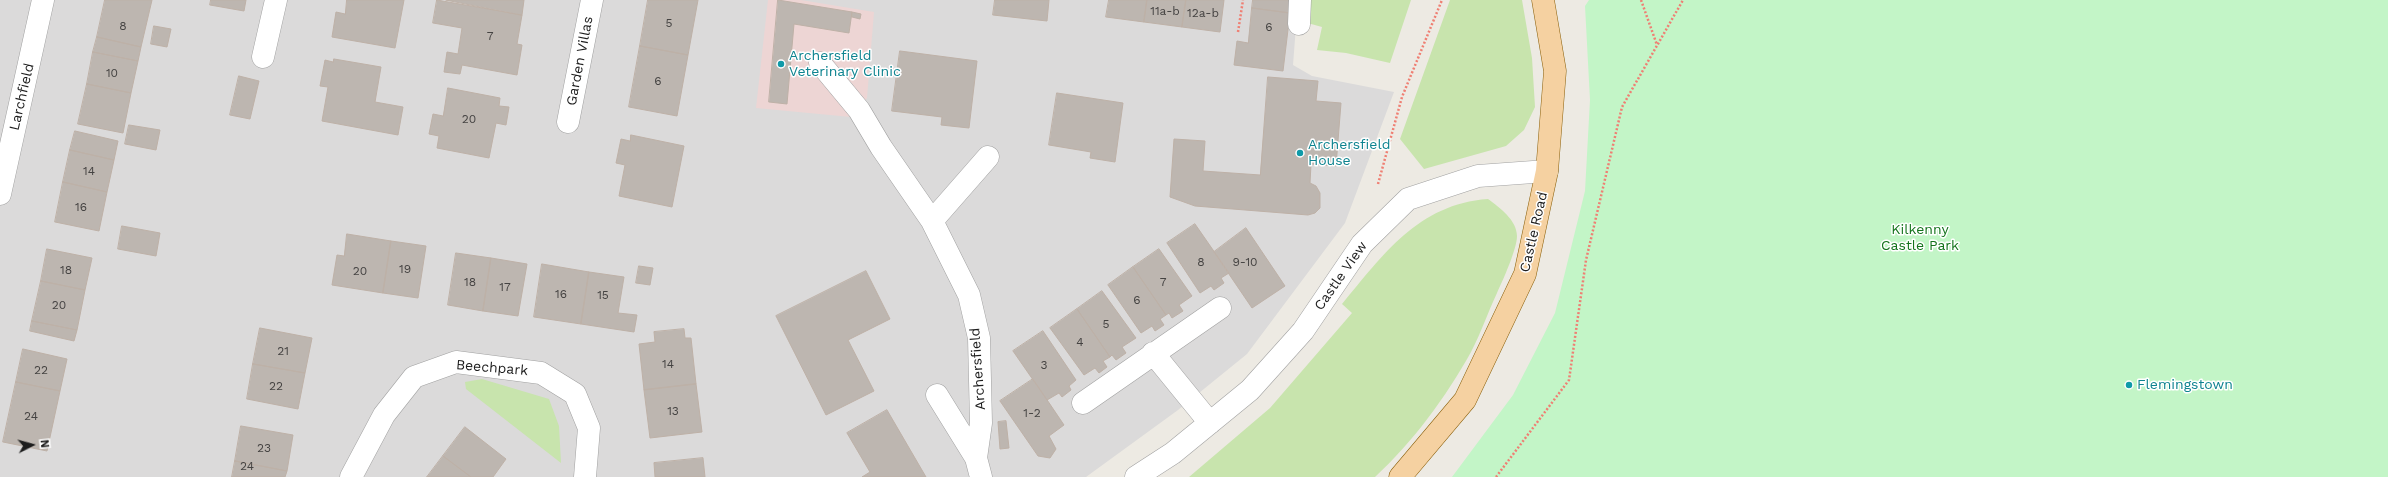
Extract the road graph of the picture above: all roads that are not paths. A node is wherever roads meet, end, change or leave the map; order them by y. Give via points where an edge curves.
1 (43, 0) edge
2 (276, 0) edge
3 (592, 0) edge
4 (1300, 0) edge
5 (1543, 0) edge
6 (1299, 24) dead end
7 (263, 57) dead end
8 (820, 63) dead end
9 (568, 122) dead end
10 (988, 157) dead end
11 (1547, 171) junction
12 (0, 194) edge
13 (932, 221) junction
14 (1220, 308) dead end
15 (1153, 353) junction
16 (937, 395) dead end
17 (1084, 403) dead end
18 (1210, 423) junction
19 (979, 467) edge
20 (351, 477) edge
21 (585, 477) edge
22 (1136, 477) edge
23 (1400, 477) edge

1 - 12 street, Larchfield
2 - 7 street
3 - 9 street, Garden Villas
4 - 6 street
5 - 11 main road, Castle Road via 1555,71
8 - 13 street, Archersfield via 859,110
10 - 13 street
11 - 18 street, Castle View via 1478,176 1408,199 1362,244 1303,331 1250,390
11 - 23 main road, Castle Road via 1525,274 1465,400
13 - 19 street, Archersfield via 969,296 979,338
14 - 15 street
15 - 17 street
15 - 18 street
16 - 19 street
18 - 22 street, Castle View via 1173,453
20 - 21 street, Beechpark via 384,415 414,377 456,362 541,373 575,394 589,428

